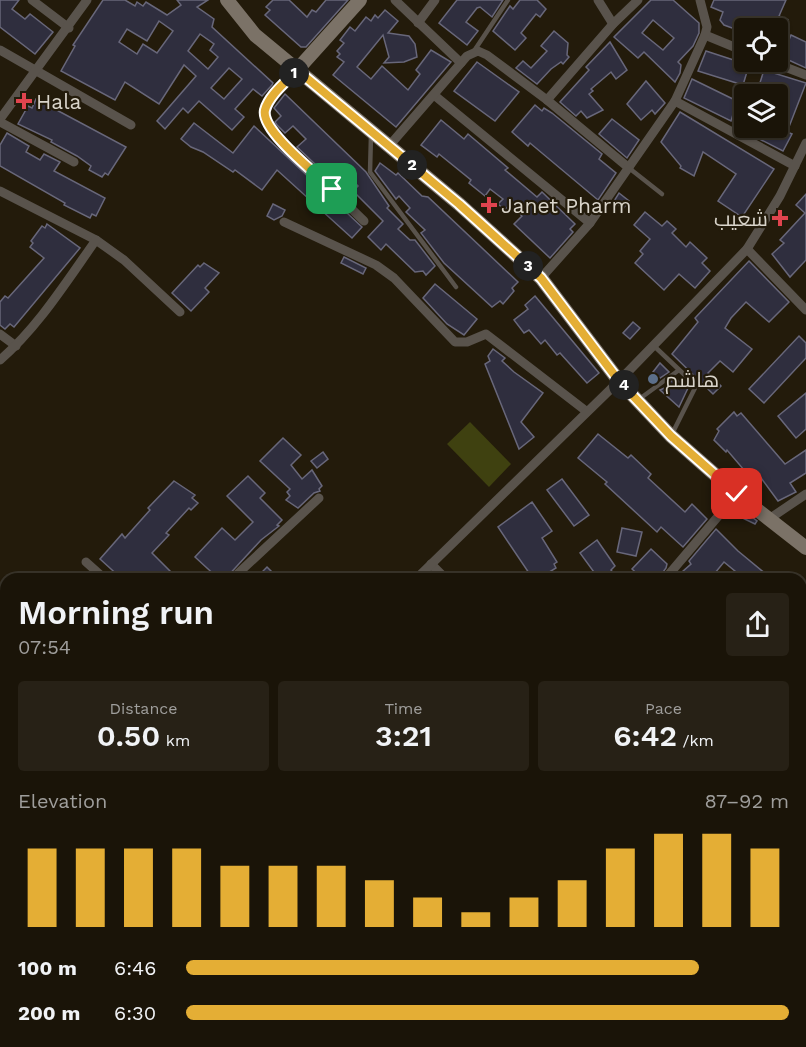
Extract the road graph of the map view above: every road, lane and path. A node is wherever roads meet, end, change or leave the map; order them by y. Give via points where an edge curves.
1 (32, 0) edge
2 (87, 0) edge
3 (227, 0) edge
4 (360, 0) edge
5 (395, 0) edge
6 (435, 0) edge
7 (508, 0) edge
8 (598, 0) edge
9 (638, 0) edge
10 (700, 0) edge
11 (418, 23) junction
12 (613, 24) junction
13 (69, 28) junction
14 (705, 36) junction
15 (734, 47) edge
16 (0, 50) edge
17 (472, 53) junction
18 (461, 63) junction
19 (788, 68) edge
20 (297, 70) junction
21 (36, 73) junction
22 (806, 75) edge
23 (434, 95) junction
24 (547, 100) junction
25 (675, 101) junction
26 (0, 120) edge
27 (131, 125) dead end
28 (372, 132) junction
29 (806, 143) edge
30 (389, 146) junction
31 (74, 162) dead end
32 (795, 166) junction
33 (629, 168) junction
34 (0, 191) edge
35 (662, 194) dead end
36 (364, 221) dead end
37 (284, 222) dead end
38 (590, 223) junction
39 (96, 240) junction
40 (747, 249) junction
41 (541, 278) junction
42 (456, 287) dead end
43 (806, 310) edge
44 (180, 312) dead end
45 (0, 334) edge
46 (653, 345) junction
47 (16, 346) junction
48 (0, 360) edge
49 (679, 370) junction
50 (619, 381) junction
51 (638, 400) junction
52 (586, 411) junction
53 (671, 436) junction
54 (737, 494) junction
55 (806, 494) edge
56 (319, 498) dead end
57 (769, 519) junction
58 (806, 549) edge
59 (86, 562) dead end
60 (431, 564) junction
61 (98, 573) edge
62 (238, 573) edge
63 (422, 573) edge
64 (440, 573) edge
65 (670, 573) edge

1 - 13 street
2 - 13 street
3 - 20 street via 255,35
4 - 20 street
5 - 11 street
6 - 11 street
7 - 17 lane
8 - 12 street
9 - 12 street
10 - 14 street via 707,27
11 - 18 street
12 - 24 street
13 - 21 street
14 - 15 street
14 - 25 street
16 - 21 street
17 - 18 street
17 - 24 street via 487,55
18 - 23 street
19 - 22 street
20 - 28 street
20 - 36 street via 268,103 264,112 267,122 274,134
21 - 26 street
21 - 27 street
23 - 30 street
23 - 38 street
24 - 33 street
25 - 32 street
25 - 33 street
26 - 31 street
28 - 30 street
28 - 42 lane via 370,172
29 - 32 street
30 - 41 street
32 - 40 street
33 - 35 lane
33 - 38 street
34 - 39 street
37 - 52 street via 376,265 394,278 455,342 486,334
38 - 41 street
39 - 44 street via 124,260
39 - 47 street via 53,302
40 - 43 street
40 - 46 street
41 - 50 street
45 - 47 street
46 - 49 lane
46 - 50 street
47 - 48 street
49 - 51 lane
49 - 53 lane via 694,388
50 - 51 street
50 - 52 street
51 - 53 street
52 - 60 street
53 - 54 street
54 - 57 street
54 - 65 street
55 - 57 street
56 - 62 street
57 - 58 street
59 - 61 street
60 - 63 street
60 - 64 street

